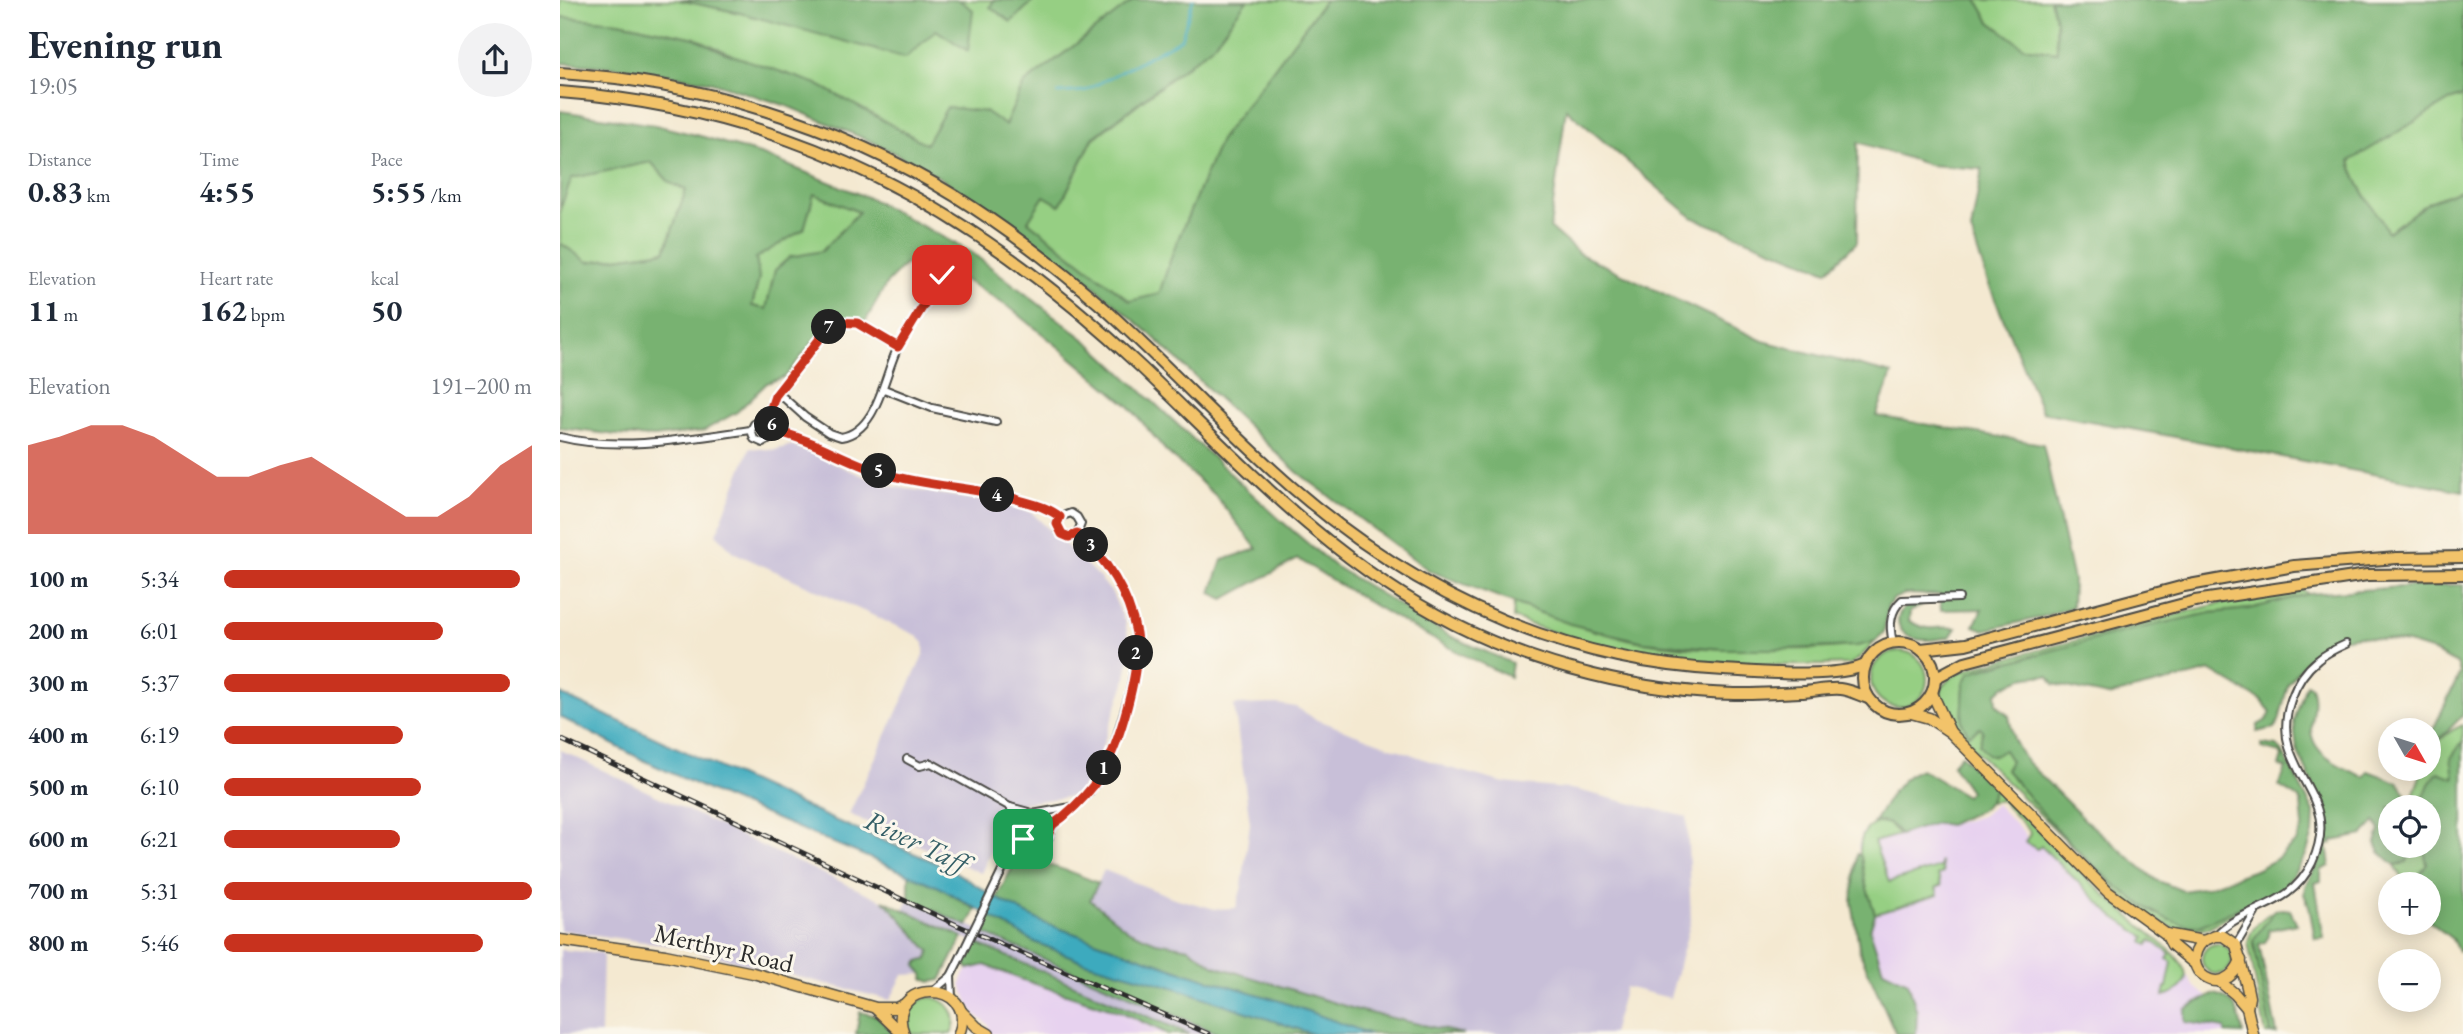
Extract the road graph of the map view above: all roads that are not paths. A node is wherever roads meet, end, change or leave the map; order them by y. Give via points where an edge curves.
1 (560, 73) edge
2 (560, 92) edge
3 (942, 275) dead end
4 (898, 347) junction
5 (884, 389) junction
6 (775, 396) junction
7 (767, 420) junction
8 (996, 422) dead end
9 (751, 430) junction
10 (775, 431) junction
11 (560, 437) edge
12 (1060, 517) junction
13 (1077, 534) junction
14 (2463, 556) edge
15 (2463, 574) edge
16 (1959, 598) dead end
17 (1893, 642) junction
18 (2346, 644) dead end
19 (1921, 649) junction
20 (1865, 665) junction
21 (1936, 678) junction
22 (1932, 694) junction
23 (1868, 698) junction
24 (1911, 712) junction
25 (1950, 732) junction
26 (907, 759) dead end
27 (1010, 807) junction
28 (1074, 807) junction
29 (1035, 813) junction
30 (1051, 827) junction
31 (1020, 831) junction
32 (1031, 844) junction
33 (1009, 856) junction
34 (2255, 913) junction
35 (2165, 934) junction
36 (2215, 936) junction
37 (560, 940) edge
38 (2203, 941) junction
39 (2236, 945) junction
40 (2241, 960) junction
41 (2195, 964) junction
42 (951, 976) junction
43 (2219, 981) junction
44 (933, 991) junction
45 (953, 999) junction
46 (905, 1004) junction
47 (876, 1008) junction
48 (2247, 1008) junction
49 (961, 1011) junction
50 (903, 1034) edge
51 (959, 1034) edge
52 (986, 1034) edge
53 (2253, 1034) edge

1 - 20 highway via 625,79 750,106 848,141 952,194 1079,286 1326,515 1418,578 1489,615 1562,642 1640,662 1771,672 1844,671
2 - 23 highway via 701,112 838,158 909,192 985,238 1053,289 1350,561 1456,625 1535,657 1610,678 1734,694 1841,689
3 - 4 street
4 - 5 street
4 - 6 street via 857,323 833,322
5 - 6 street via 859,430 841,437
5 - 8 street via 932,408
6 - 7 street
7 - 9 street via 757,421
7 - 10 street
9 - 10 street via 754,439 763,443 770,441
9 - 11 street via 644,443
10 - 12 street via 886,474 1009,497
12 - 13 street via 1060,533
12 - 13 street via 1070,513 1077,517 1081,524
13 - 28 street via 1103,559 1120,587 1136,634 1136,660 1112,751 1095,784
14 - 19 highway via 2294,566 2184,586 1966,644
15 - 21 highway via 2367,575 2195,601 1965,662
16 - 17 street via 1902,600 1893,614
17 - 19 highway
17 - 20 highway via 1875,650
18 - 34 street via 2305,673 2292,696 2287,720 2289,746 2317,804 2317,848 2297,887
19 - 21 highway
20 - 23 highway via 1863,688
21 - 22 highway
22 - 24 highway
22 - 25 main road
23 - 24 highway via 1886,712
24 - 25 main road
25 - 35 main road via 2108,892
26 - 27 street via 920,766 930,764
27 - 29 street
27 - 31 street
28 - 29 street
28 - 30 street
29 - 30 street via 1047,817
29 - 31 street via 1023,819
30 - 32 street via 1045,841
31 - 32 street
31 - 33 street
32 - 33 street
33 - 42 street, bridge
34 - 36 street via 2246,914
34 - 39 street
35 - 38 main road
35 - 41 main road
36 - 38 main road
36 - 39 main road
37 - 47 main road, Merthyr Road via 741,971
38 - 41 main road via 2196,950
39 - 40 main road
40 - 43 main road via 2231,976
40 - 48 main road
41 - 43 main road via 2202,975
42 - 44 street
42 - 45 street
43 - 48 main road
44 - 45 main road
44 - 46 main road, Merthyr Road via 918,993
45 - 49 main road
46 - 47 main road, Merthyr Road
46 - 50 main road
47 - 50 main road, Merthyr Road
48 - 53 main road
49 - 51 main road
49 - 52 main road

